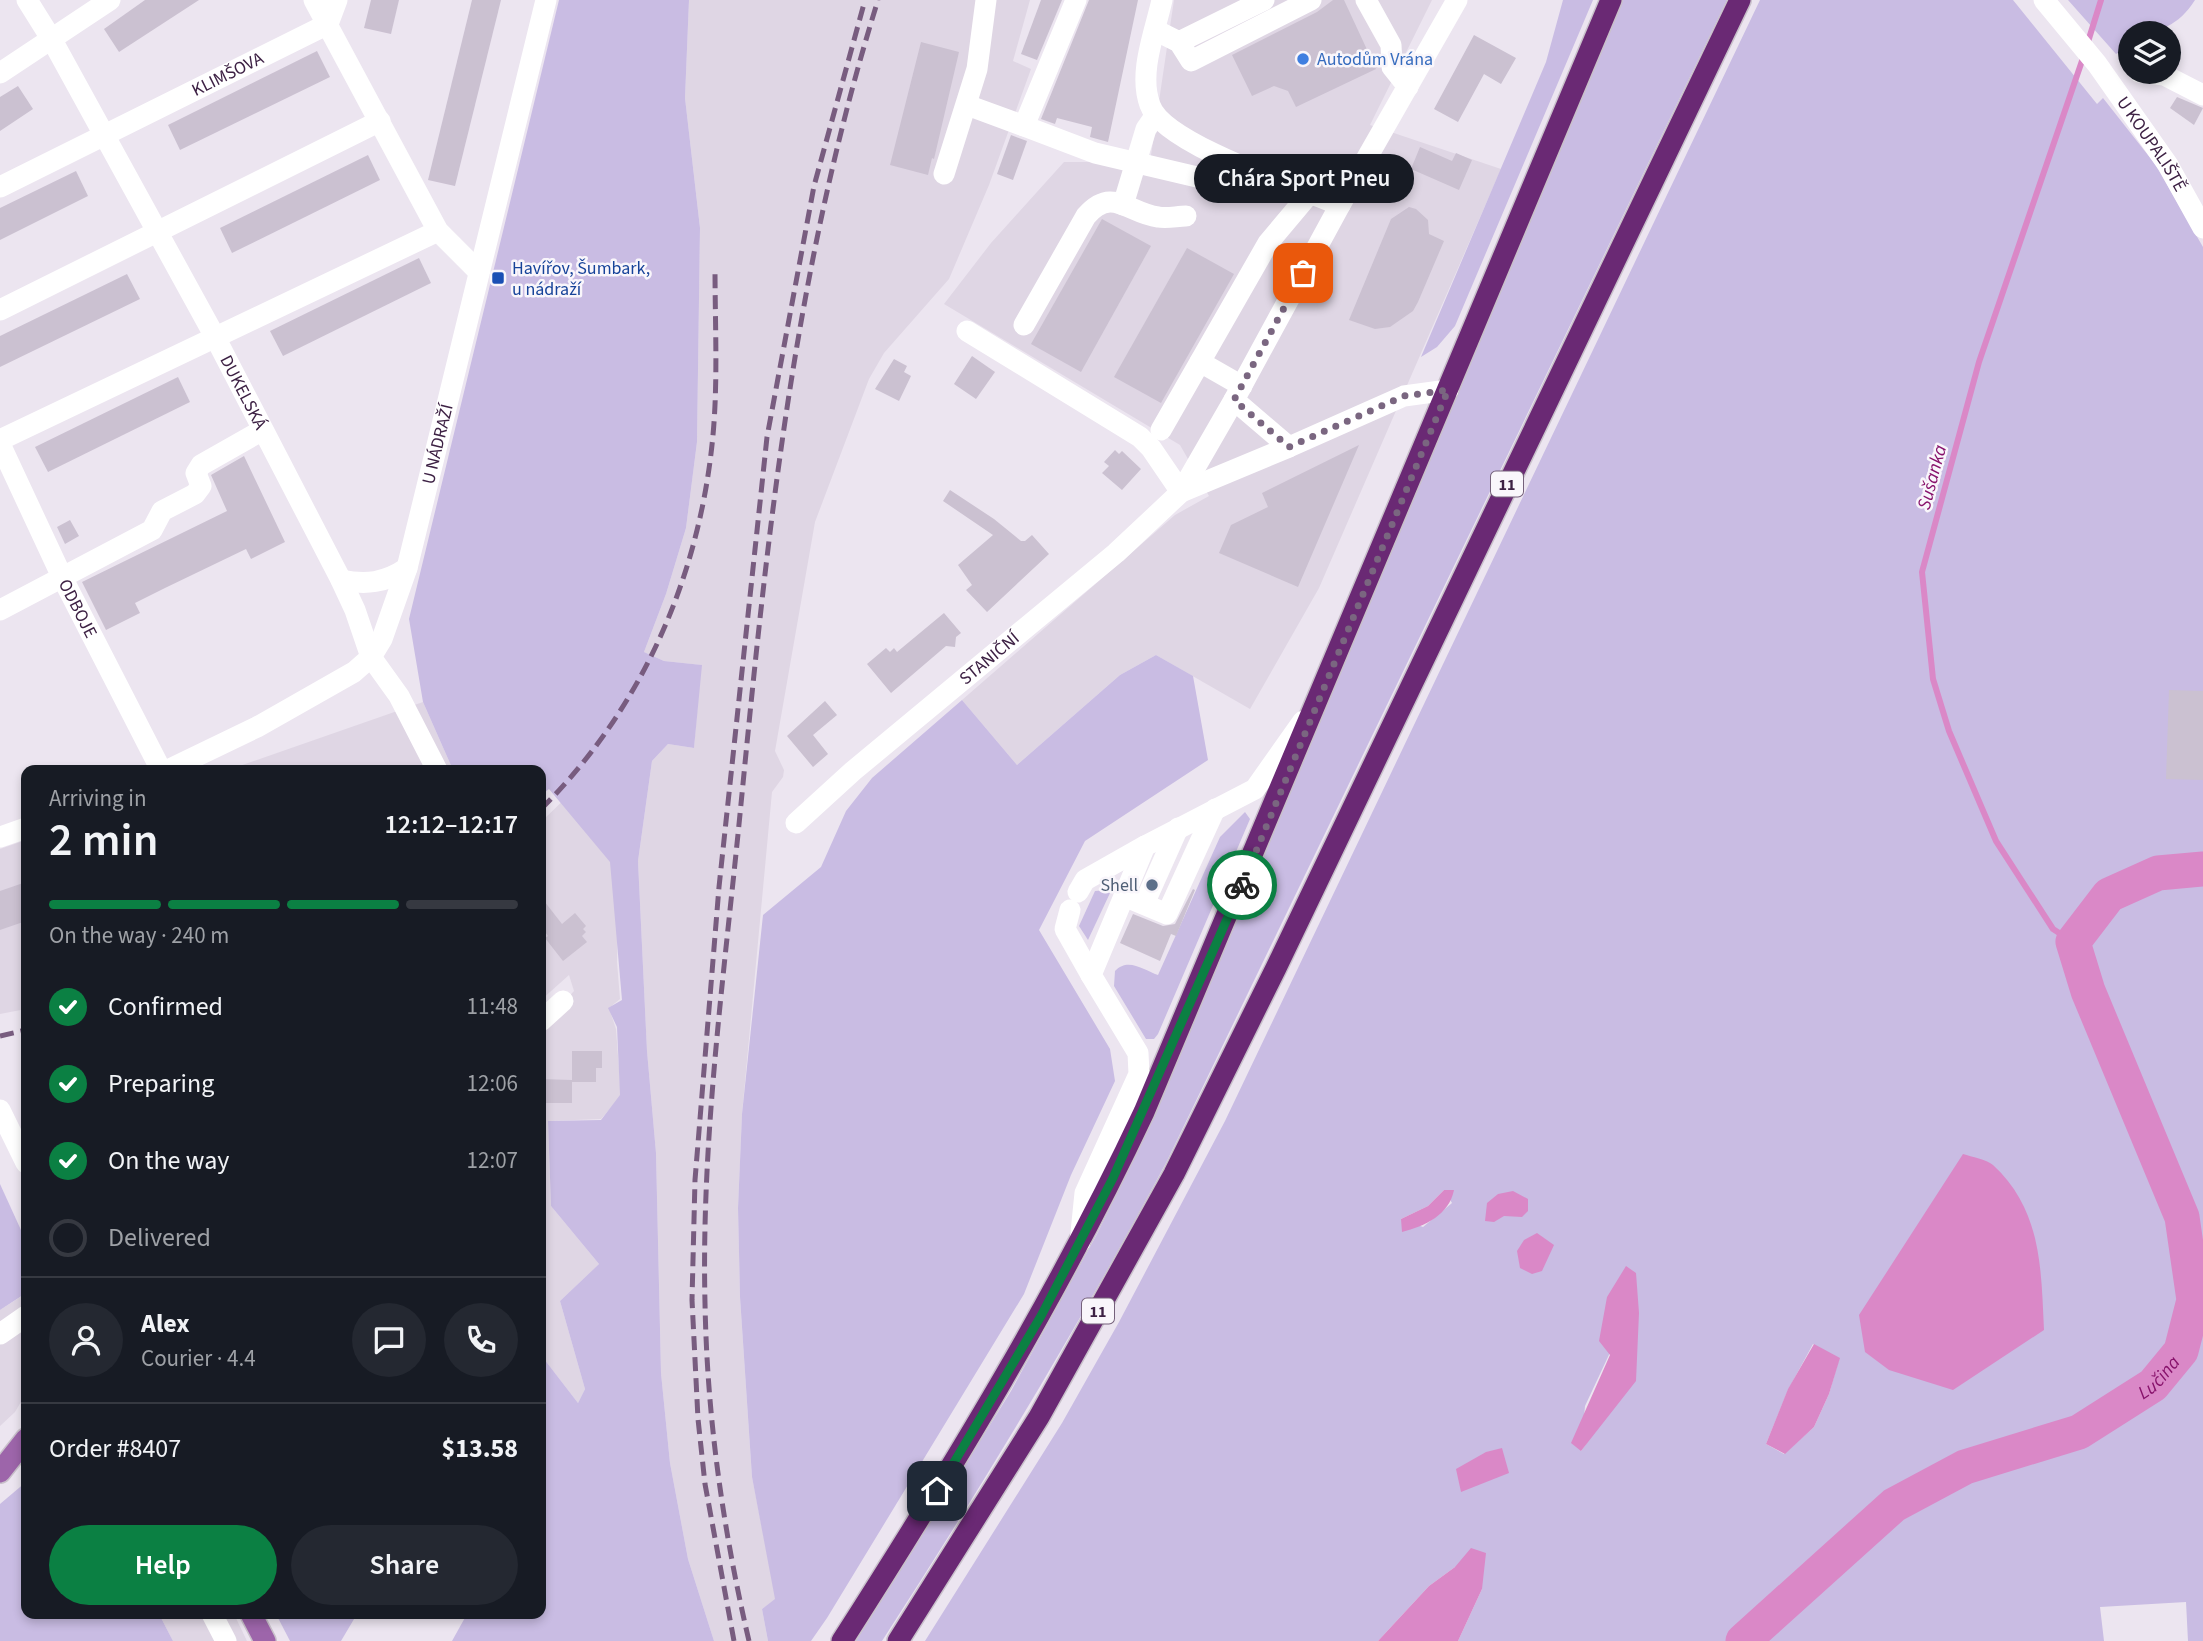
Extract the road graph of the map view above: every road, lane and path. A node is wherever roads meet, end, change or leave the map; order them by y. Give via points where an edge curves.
1 (27, 0) edge
2 (110, 0) edge
3 (314, 0) edge
4 (337, 0) edge
5 (546, 0) edge
6 (986, 0) edge
7 (1076, 0) edge
8 (1163, 0) edge
9 (1264, 0) edge
10 (1311, 0) edge
11 (1366, 0) edge
12 (1457, 0) edge
13 (1611, 0) edge
14 (1740, 0) edge
15 (2047, 4) edge
16 (328, 24) junction
17 (1155, 30) junction
18 (52, 40) junction
19 (1179, 42) junction
20 (2100, 69) junction
21 (2118, 70) edge
22 (0, 73) edge
23 (2181, 84) edge
24 (1408, 87) junction
25 (2203, 95) edge
26 (967, 105) junction
27 (1155, 116) junction
28 (380, 121) junction
29 (1024, 126) junction
30 (103, 133) junction
31 (1137, 161) junction
32 (944, 174) dead end
33 (1214, 181) dead end
34 (0, 187) edge
35 (1310, 193) junction
36 (1124, 205) junction
37 (1340, 205) junction
38 (1186, 216) dead end
39 (2203, 228) edge
40 (157, 231) junction
41 (438, 231) junction
42 (487, 243) junction
43 (479, 272) junction
44 (0, 310) edge
45 (1024, 325) dead end
46 (967, 331) dead end
47 (214, 335) junction
48 (1200, 362) junction
49 (1448, 390) junction
50 (1238, 393) junction
51 (447, 401) junction
52 (261, 430) junction
53 (1161, 430) dead end
54 (0, 442) edge
55 (1289, 447) junction
56 (1181, 492) junction
57 (407, 568) junction
58 (63, 579) junction
59 (341, 580) junction
60 (0, 610) edge
61 (371, 657) junction
62 (1321, 696) junction
63 (158, 765) edge
64 (178, 765) edge
65 (434, 765) edge
66 (1215, 809) junction
67 (796, 822) dead end
68 (1178, 828) junction
69 (21, 830) edge
70 (0, 836) edge
71 (1145, 846) junction
72 (1134, 900) junction
73 (1091, 975) junction
74 (563, 1001) dead end
75 (546, 1016) edge
76 (0, 1110) edge
77 (21, 1153) edge
78 (1080, 1242) junction
79 (21, 1320) edge
80 (0, 1334) edge
81 (21, 1446) edge
82 (21, 1461) edge
83 (3, 1470) edge
84 (215, 1619) edge
85 (254, 1619) edge
86 (226, 1641) edge
87 (265, 1641) edge
88 (842, 1641) edge
89 (898, 1641) edge

1 - 18 street, DUKELSKÁ
2 - 18 street
3 - 16 street
4 - 16 street
5 - 42 street, U NÁDRAŽÍ
6 - 26 street
7 - 29 street
8 - 17 street
9 - 19 street
10 - 19 street via 1191,61
11 - 24 street via 1391,45 1392,67
12 - 24 street, STANIČNÍ
13 - 49 highway
14 - 89 highway, 11 via 1174,1174 1039,1417
15 - 20 street, U KOUPALIŠTĚ
16 - 28 street
16 - 30 street, KLIMŠOVA
17 - 19 street
17 - 27 street via 1146,86
18 - 22 street
18 - 30 street, DUKELSKÁ
20 - 21 street
20 - 39 street, U KOUPALIŠTĚ via 2168,164
23 - 25 street
24 - 37 street, STANIČNÍ
26 - 29 street
26 - 32 street
27 - 31 street
27 - 35 street via 1204,149
28 - 40 street
28 - 41 street
29 - 31 street via 1095,153
30 - 34 street
30 - 40 street, DUKELSKÁ
31 - 33 street
31 - 36 street
35 - 37 street
35 - 48 street via 1268,243
36 - 38 street via 1157,217
36 - 45 street via 1105,201 1093,208
37 - 50 street, STANIČNÍ
40 - 44 street
40 - 47 street, DUKELSKÁ
41 - 43 street
41 - 47 street
42 - 43 street, U NÁDRAŽÍ
42 - 51 street via 492,277 467,382
43 - 51 street, U NÁDRAŽÍ
46 - 56 street via 1134,433 1151,448
47 - 52 street, DUKELSKÁ
47 - 54 street
48 - 50 street
48 - 53 street
49 - 55 street, STANIČNÍ via 1404,396
49 - 62 highway
50 - 55 street
50 - 56 street, STANIČNÍ
51 - 57 street, U NÁDRAŽÍ
52 - 58 street via 201,465 196,474 201,486 195,494 162,511 152,530
52 - 59 street, DUKELSKÁ
54 - 58 street, ODBOJE
55 - 56 street, STANIČNÍ
56 - 67 street, STANIČNÍ via 1116,553
57 - 59 street via 369,584
57 - 61 street, U NÁDRAŽÍ via 391,618
58 - 60 street
58 - 63 street, ODBOJE
59 - 61 street, DUKELSKÁ
61 - 64 street, U NÁDRAŽÍ via 335,686
61 - 65 street, DUKELSKÁ via 399,696
62 - 66 street via 1255,789
62 - 78 highway via 1181,1028
66 - 68 street
66 - 72 street via 1167,914
68 - 71 street
68 - 72 street
69 - 70 street
71 - 72 street
71 - 73 street via 1085,880 1074,901 1065,929
72 - 73 street
73 - 78 street via 1139,1053 1139,1074 1086,1193
74 - 75 street
76 - 77 street
78 - 88 highway via 1000,1388
79 - 80 street
81 - 83 main road
82 - 83 main road
84 - 86 street
85 - 87 main road

